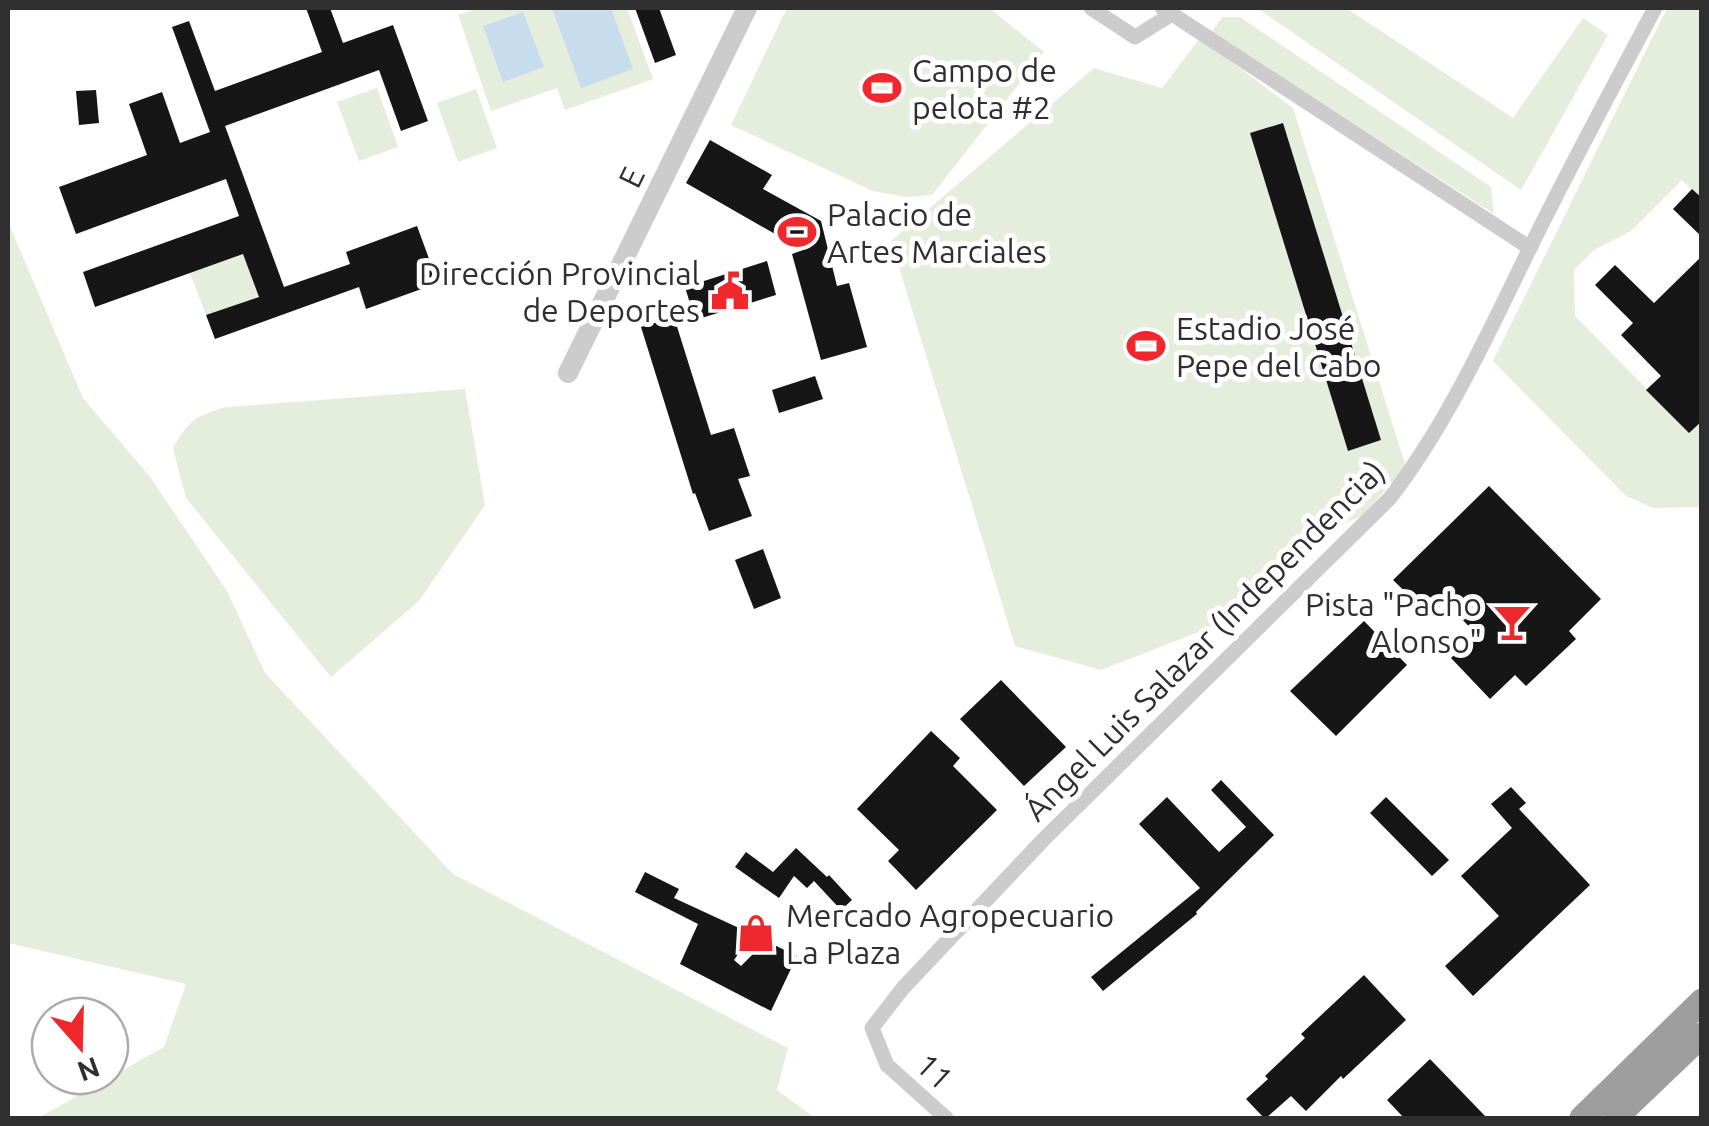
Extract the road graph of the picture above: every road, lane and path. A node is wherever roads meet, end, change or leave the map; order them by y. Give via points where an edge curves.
1 (746, 8) edge
2 (1091, 8) edge
3 (1654, 8) edge
4 (1167, 11) edge
5 (1530, 248) junction
6 (568, 373) dead end
7 (1702, 1001) edge
8 (1702, 1035) edge
9 (888, 1064) joint
10 (946, 1118) edge
11 (1582, 1118) edge
12 (1615, 1118) edge

1 - 6 street, E
2 - 4 street via 1135,37
3 - 5 street, Ángel Luis Salazar (Independencia)
4 - 5 street
5 - 9 street, Ángel Luis Salazar (Independencia) via 1477,358 1390,498 1044,839 903,988 872,1028
7 - 11 highway
8 - 12 highway
9 - 10 street, 11

